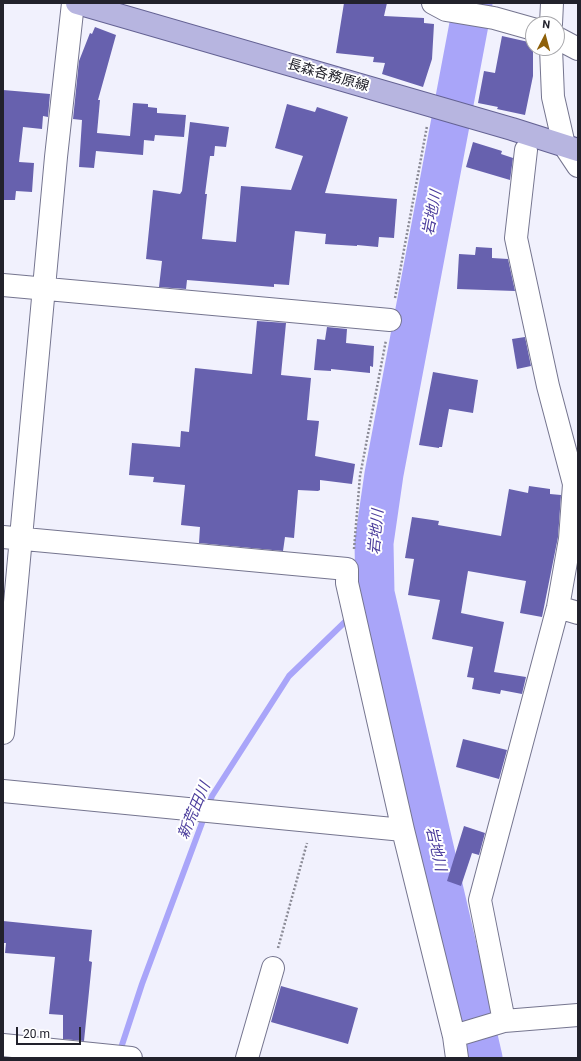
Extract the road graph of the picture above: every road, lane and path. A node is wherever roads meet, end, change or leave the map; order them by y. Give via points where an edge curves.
1 (72, 3) edge
2 (77, 3) edge
3 (552, 3) edge
4 (443, 7) edge
5 (551, 16) edge
6 (525, 27) edge
7 (565, 42) edge
8 (578, 48) edge
9 (551, 56) edge
10 (522, 140) junction
11 (571, 148) edge
12 (578, 166) edge
13 (3, 285) edge
14 (45, 289) junction
15 (390, 320) dead end
16 (11, 538) edge
17 (568, 610) edge
18 (3, 733) edge
19 (3, 791) edge
20 (313, 821) junction
21 (403, 830) junction
22 (272, 968) joint
23 (578, 1015) edge
24 (504, 1021) junction
25 (454, 1036) junction
26 (3, 1045) edge
27 (131, 1058) edge
28 (247, 1058) edge
29 (457, 1058) edge

1 - 14 street
2 - 10 main road, 長森各務原線 via 431,106
3 - 5 street
4 - 6 street
7 - 8 street
9 - 11 street via 553,97
10 - 11 main road, 長森各務原線
10 - 17 street via 516,238 548,386 574,484
11 - 12 street
13 - 14 street
14 - 15 street
14 - 16 street
16 - 18 street
16 - 21 street via 347,569
17 - 24 street via 480,900
19 - 20 street
20 - 21 street
20 - 22 path
21 - 25 street
22 - 28 street
23 - 24 street
24 - 25 street
25 - 29 street
26 - 27 street

